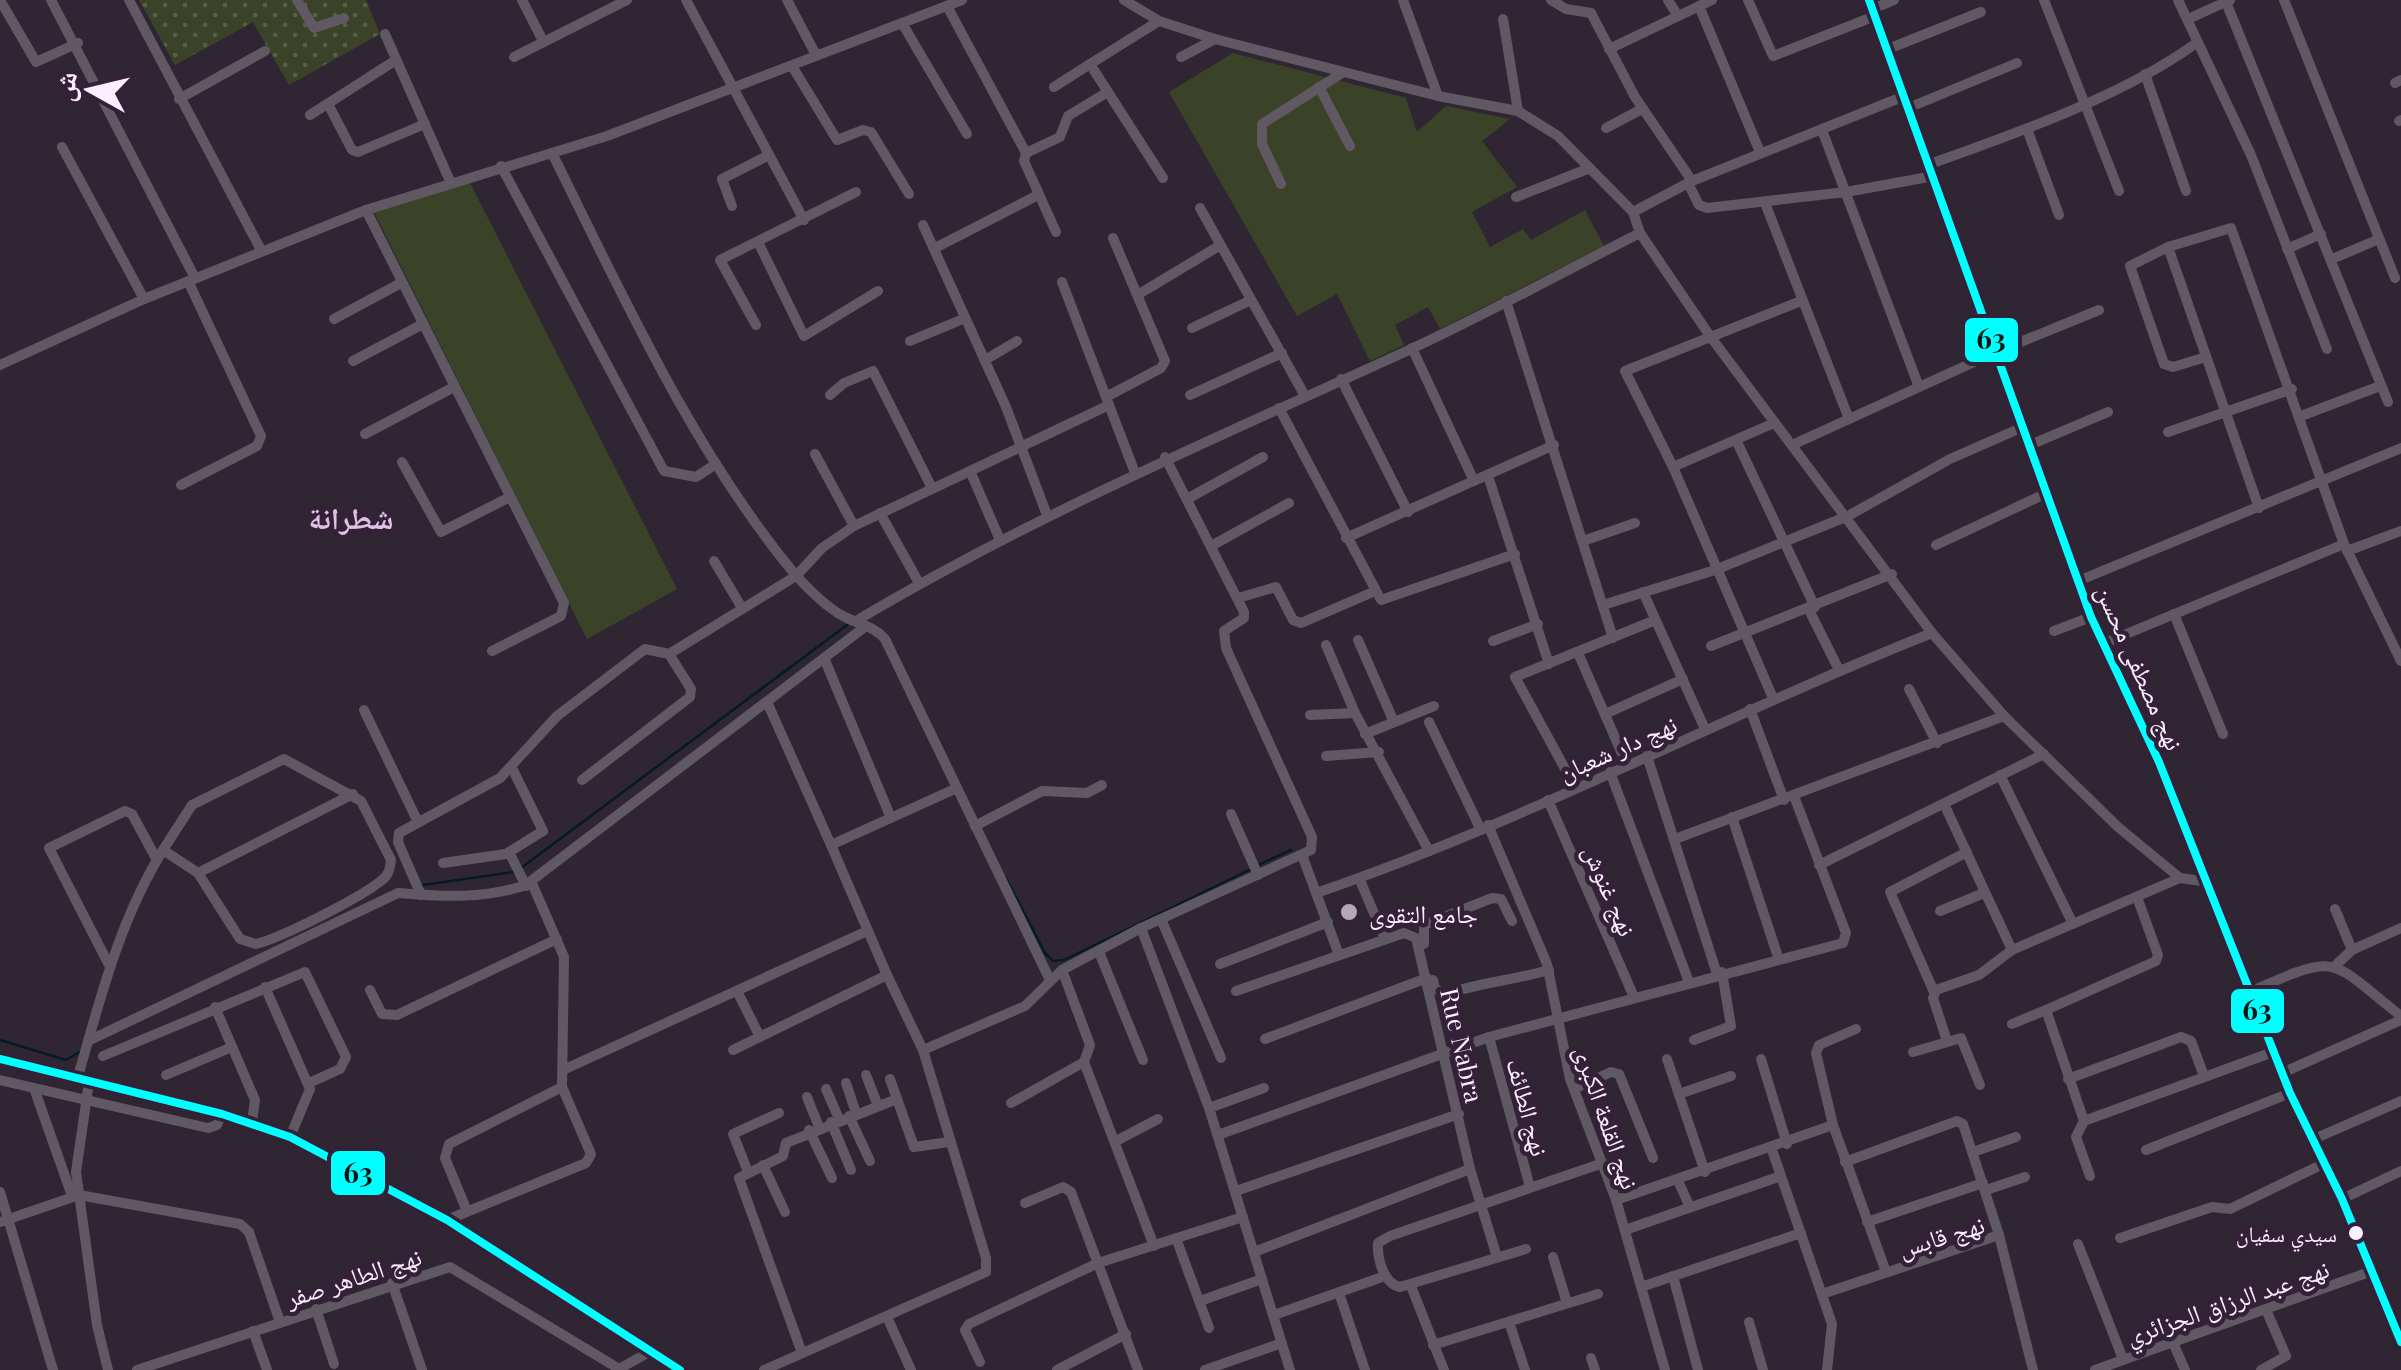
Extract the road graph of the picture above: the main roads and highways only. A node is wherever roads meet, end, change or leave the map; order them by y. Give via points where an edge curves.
1 (1872, 8) edge
2 (2396, 1315) edge
3 (2401, 1342) edge

1 - 2 main road, نهج مصطفى محسن via 2090,616 2209,882 2290,1093
2 - 3 main road, نهج مصطفى محسن

